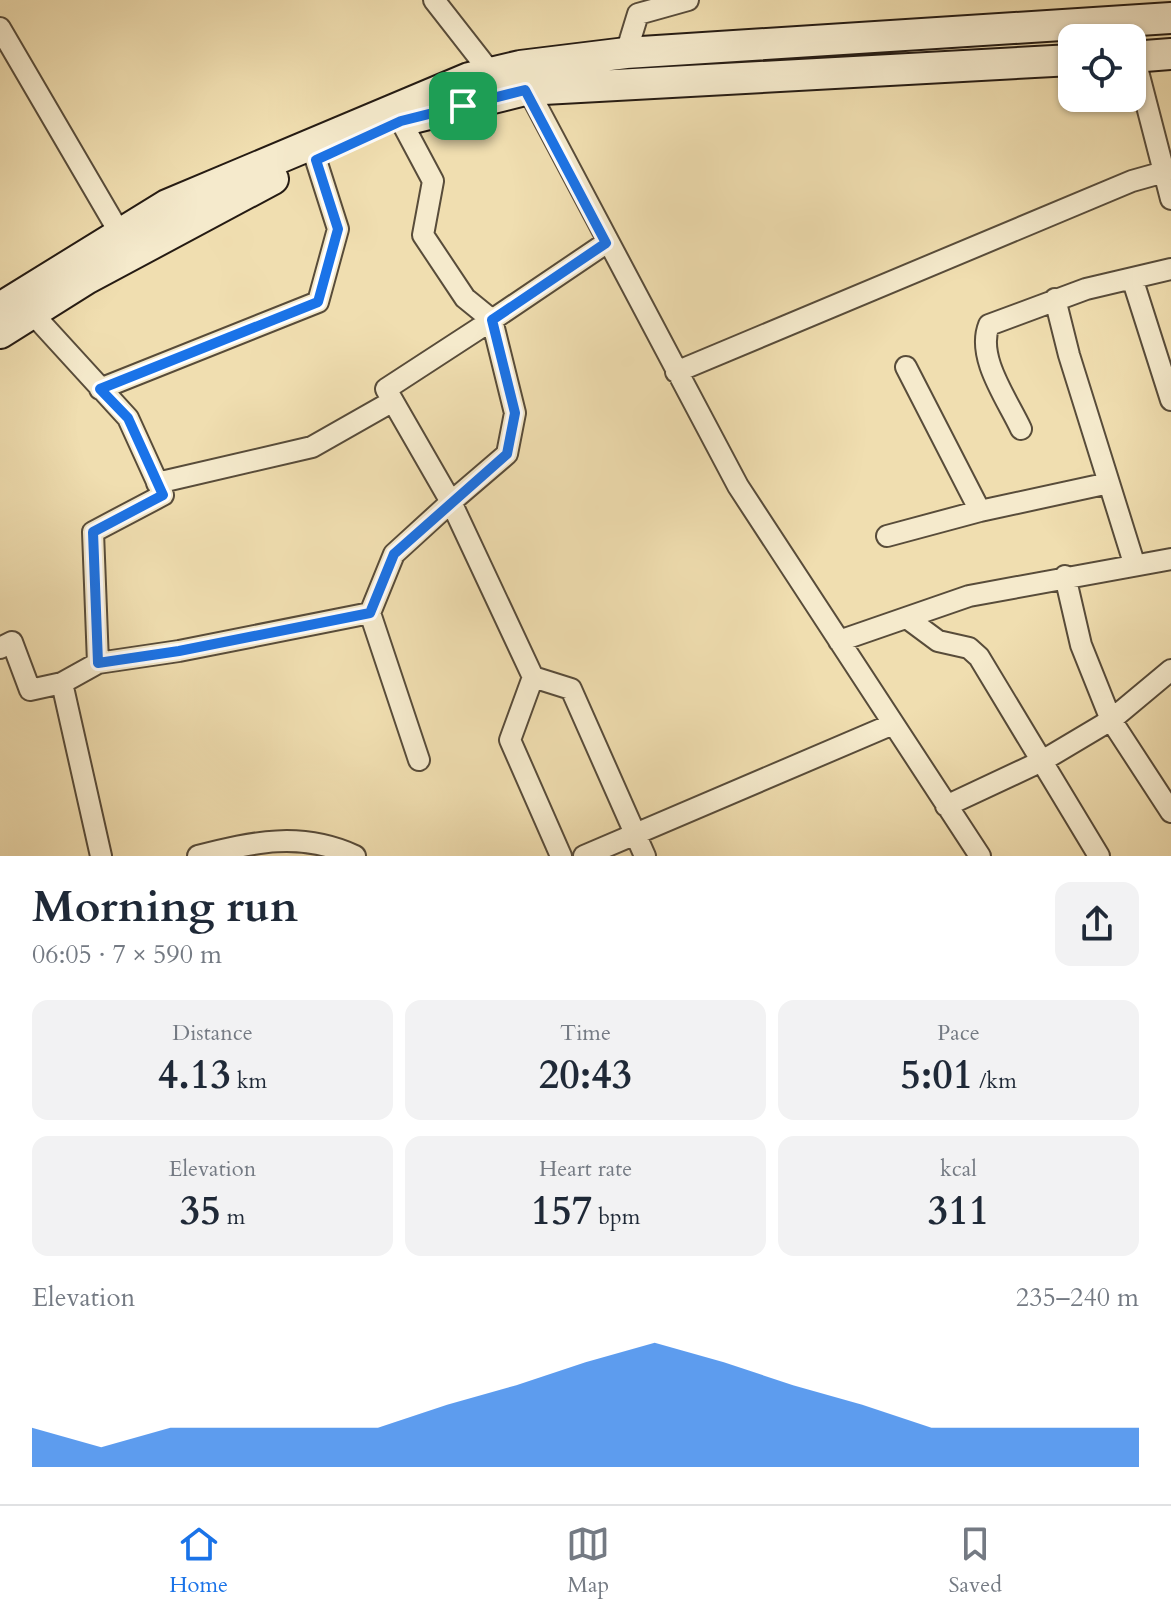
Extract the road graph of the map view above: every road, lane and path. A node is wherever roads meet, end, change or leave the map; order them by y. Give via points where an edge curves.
1 (434, 0) edge
2 (688, 0) edge
3 (1171, 18) edge
4 (0, 28) edge
5 (626, 53) junction
6 (1171, 54) edge
7 (1146, 55) edge
8 (1058, 60) edge
9 (491, 73) junction
10 (523, 78) junction
11 (1146, 105) edge
12 (401, 121) junction
13 (316, 160) junction
14 (1164, 172) junction
15 (1171, 199) edge
16 (606, 243) junction
17 (126, 244) junction
18 (1171, 269) edge
19 (1133, 281) junction
20 (1055, 299) junction
21 (0, 308) edge
22 (32, 313) junction
23 (492, 320) junction
24 (0, 333) edge
25 (906, 367) dead end
26 (676, 372) junction
27 (100, 389) junction
28 (1171, 400) edge
29 (393, 401) junction
30 (1021, 429) dead end
31 (157, 483) junction
32 (1109, 483) junction
33 (451, 502) junction
34 (980, 511) junction
35 (887, 536) dead end
36 (1171, 559) edge
37 (1134, 563) junction
38 (1065, 576) junction
39 (370, 613) junction
40 (907, 618) junction
41 (839, 641) junction
42 (0, 648) edge
43 (98, 663) junction
44 (1171, 670) edge
45 (533, 677) junction
46 (62, 683) junction
47 (1111, 720) junction
48 (893, 724) junction
49 (419, 760) dead end
50 (1042, 761) junction
51 (946, 806) junction
52 (1171, 812) edge
53 (637, 835) junction
54 (254, 849) edge
55 (329, 851) edge
56 (101, 856) edge
57 (198, 856) edge
58 (355, 856) edge
59 (561, 856) edge
60 (584, 856) edge
61 (645, 856) edge
62 (980, 856) edge
63 (1099, 856) edge

1 - 9 street
2 - 5 street via 638,14
3 - 5 street
4 - 17 street
5 - 10 street
6 - 7 street
8 - 10 street
9 - 10 street
9 - 17 street via 167,205
10 - 12 street
10 - 16 street
11 - 14 street
12 - 13 street
12 - 23 street via 433,181 423,235 465,298
13 - 17 street
13 - 27 street via 338,229 318,302
14 - 15 street
14 - 26 street
16 - 23 street
16 - 26 street
17 - 21 street
17 - 22 street
18 - 19 street
19 - 20 street
19 - 28 street
20 - 30 street via 989,325 984,338 986,354
20 - 32 street
22 - 24 street
22 - 27 street
23 - 29 street via 386,389
23 - 33 street via 515,413 507,454
25 - 34 street
26 - 41 street via 738,486
27 - 31 street via 128,418
29 - 31 street via 312,447
29 - 33 street
31 - 43 street via 163,495 93,532
32 - 34 street
32 - 37 street
33 - 39 street via 394,554
33 - 45 street
34 - 35 street
36 - 37 street
37 - 38 street
38 - 40 street via 969,596
38 - 47 street via 1081,645
39 - 43 street
39 - 49 street
40 - 41 street
40 - 50 street via 938,641 969,648 979,657
41 - 48 street
42 - 46 street via 12,642 30,690
43 - 46 street
44 - 47 street
45 - 53 street via 571,689
45 - 59 street via 510,740
46 - 56 street
47 - 50 street
47 - 52 street
48 - 51 street
48 - 53 street
50 - 51 street
50 - 63 street
51 - 62 street
53 - 60 street
53 - 61 street
54 - 55 street via 264,839
54 - 57 street
55 - 58 street

